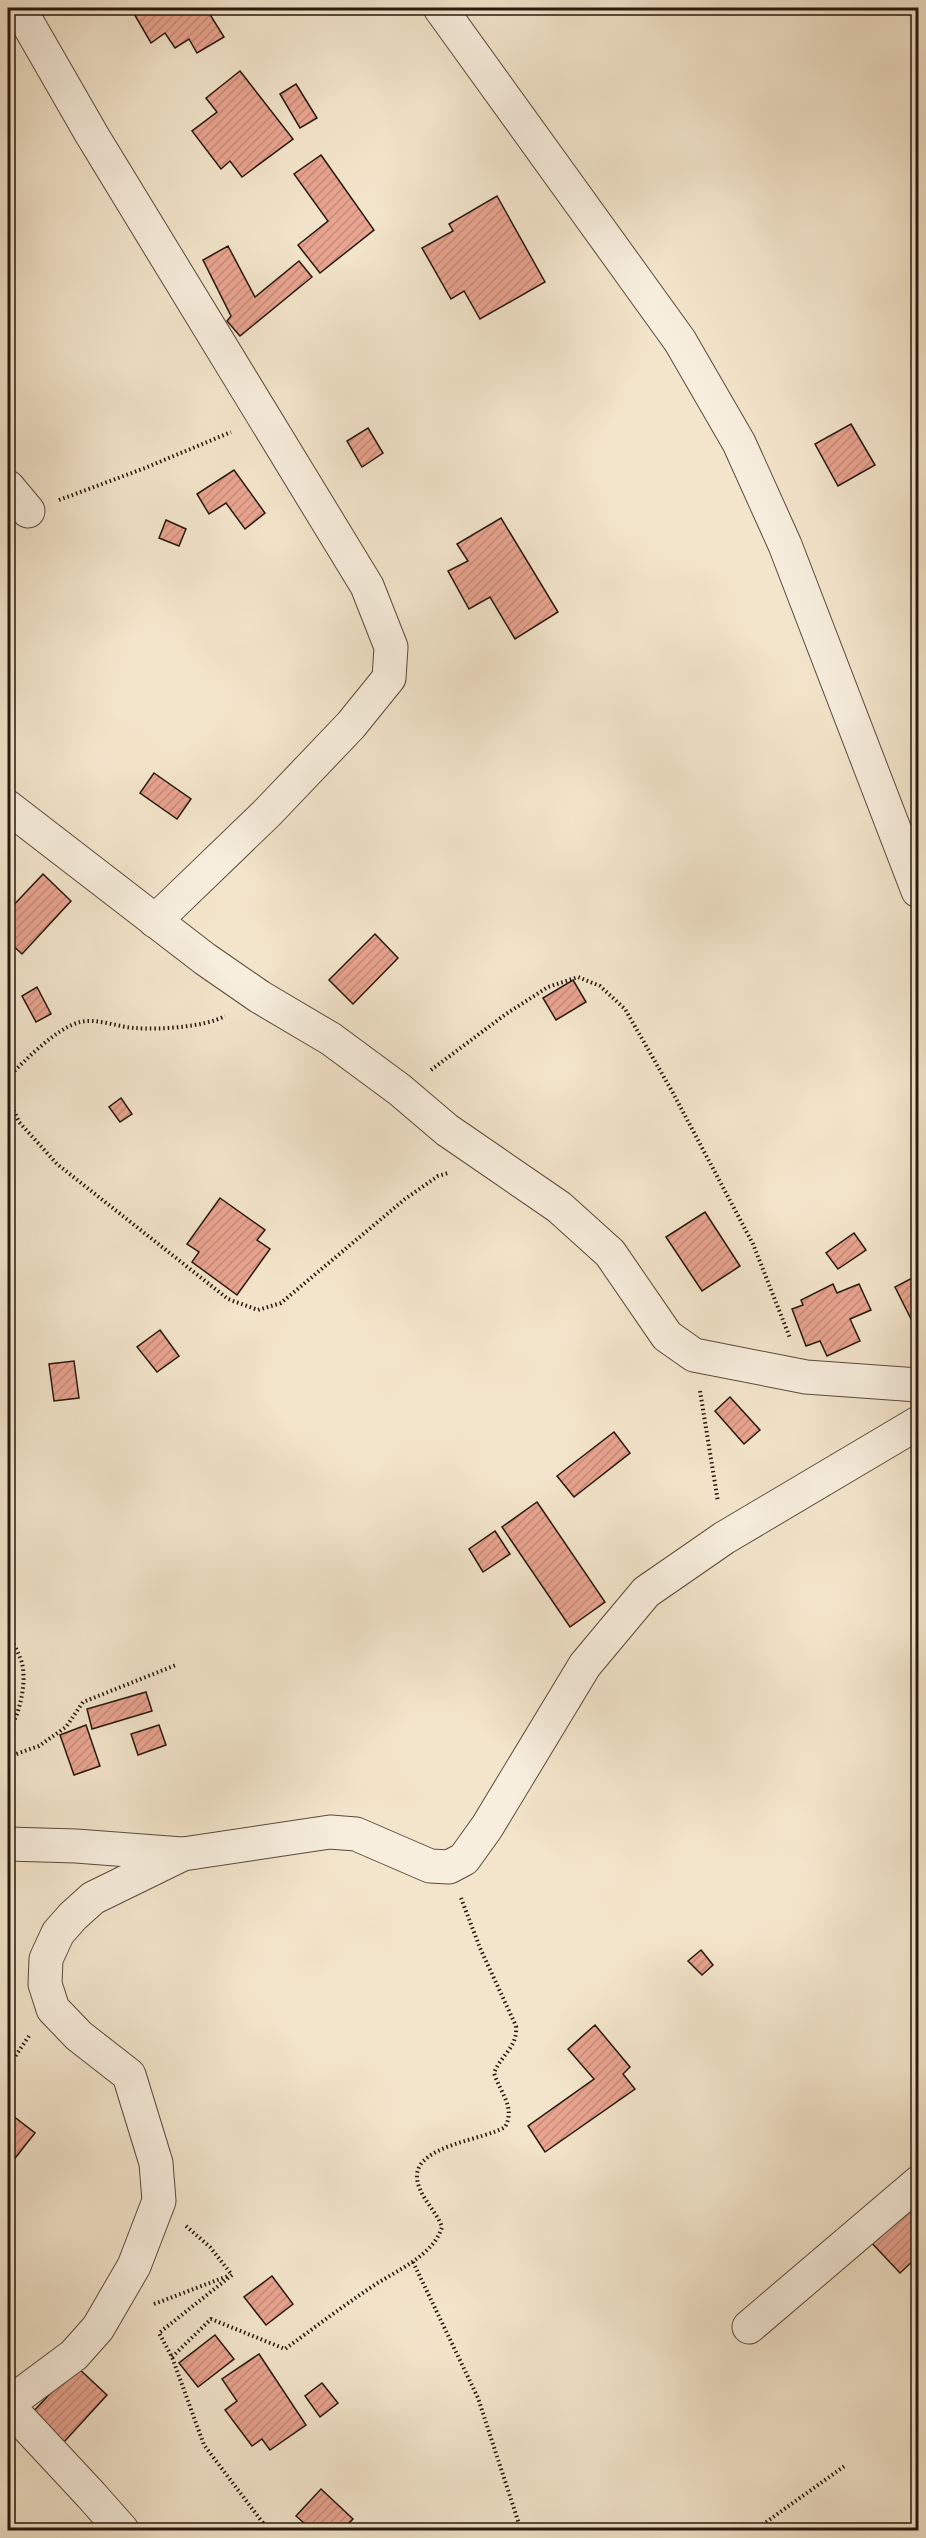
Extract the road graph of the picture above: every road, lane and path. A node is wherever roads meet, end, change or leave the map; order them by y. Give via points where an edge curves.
1 (19, 8) edge
2 (440, 8) edge
3 (262, 418) junction
4 (18, 499) edge
5 (8, 807) edge
6 (918, 891) edge
7 (155, 921) junction
8 (260, 998) junction
9 (8, 1077) edge
10 (400, 1090) junction
11 (8, 1098) edge
12 (491, 1158) junction
13 (694, 1355) junction
14 (806, 1377) junction
15 (918, 1385) edge
16 (918, 1424) edge
17 (724, 1538) junction
18 (8, 1632) edge
19 (176, 1665) dead end
20 (8, 1734) edge
21 (8, 1757) edge
22 (8, 1844) edge
23 (183, 1854) junction
24 (449, 1867) junction
25 (918, 2183) edge
26 (159, 2201) junction
27 (413, 2262) junction
28 (232, 2275) junction
29 (151, 2305) dead end
30 (749, 2327) dead end
31 (172, 2357) junction
32 (8, 2405) edge
33 (846, 2465) dead end
34 (122, 2530) edge
35 (266, 2530) edge
36 (520, 2530) edge
37 (755, 2530) edge

1 - 3 street
2 - 6 street via 680,341 739,443 784,545
3 - 4 path via 145,468
3 - 7 street via 367,586 391,647 389,678 351,726
5 - 7 street
7 - 8 street
8 - 9 path via 202,1024 135,1028 81,1022 66,1028
8 - 10 street via 331,1039
10 - 12 street via 447,1130
10 - 14 path via 548,987 578,977 600,986 625,1009 679,1103 753,1244
11 - 12 path via 19,1122 57,1164 228,1299 258,1310 281,1303 438,1176
12 - 13 street via 559,1208 610,1253 667,1336
13 - 14 street
13 - 17 path
14 - 15 street
16 - 17 street
17 - 24 street via 646,1592 585,1665 487,1827 464,1859
18 - 20 path via 22,1663 22,1692
19 - 21 path via 83,1702 66,1727 39,1746
22 - 23 street
23 - 24 street via 330,1832 356,1834 430,1866
23 - 26 street via 93,1898 58,1933 46,1959 45,1984 53,2009 79,2036 129,2075 156,2163
24 - 27 path via 517,2036 494,2073 510,2106 505,2127 433,2154 420,2165 417,2178 442,2227 439,2236
25 - 30 street
26 - 28 path via 210,2247
26 - 32 street via 134,2266 98,2328 74,2355
27 - 31 path via 372,2286 285,2349 211,2319
27 - 36 path via 478,2398
28 - 29 path
28 - 31 path via 159,2332
31 - 35 path via 204,2445
32 - 34 street
33 - 37 path

